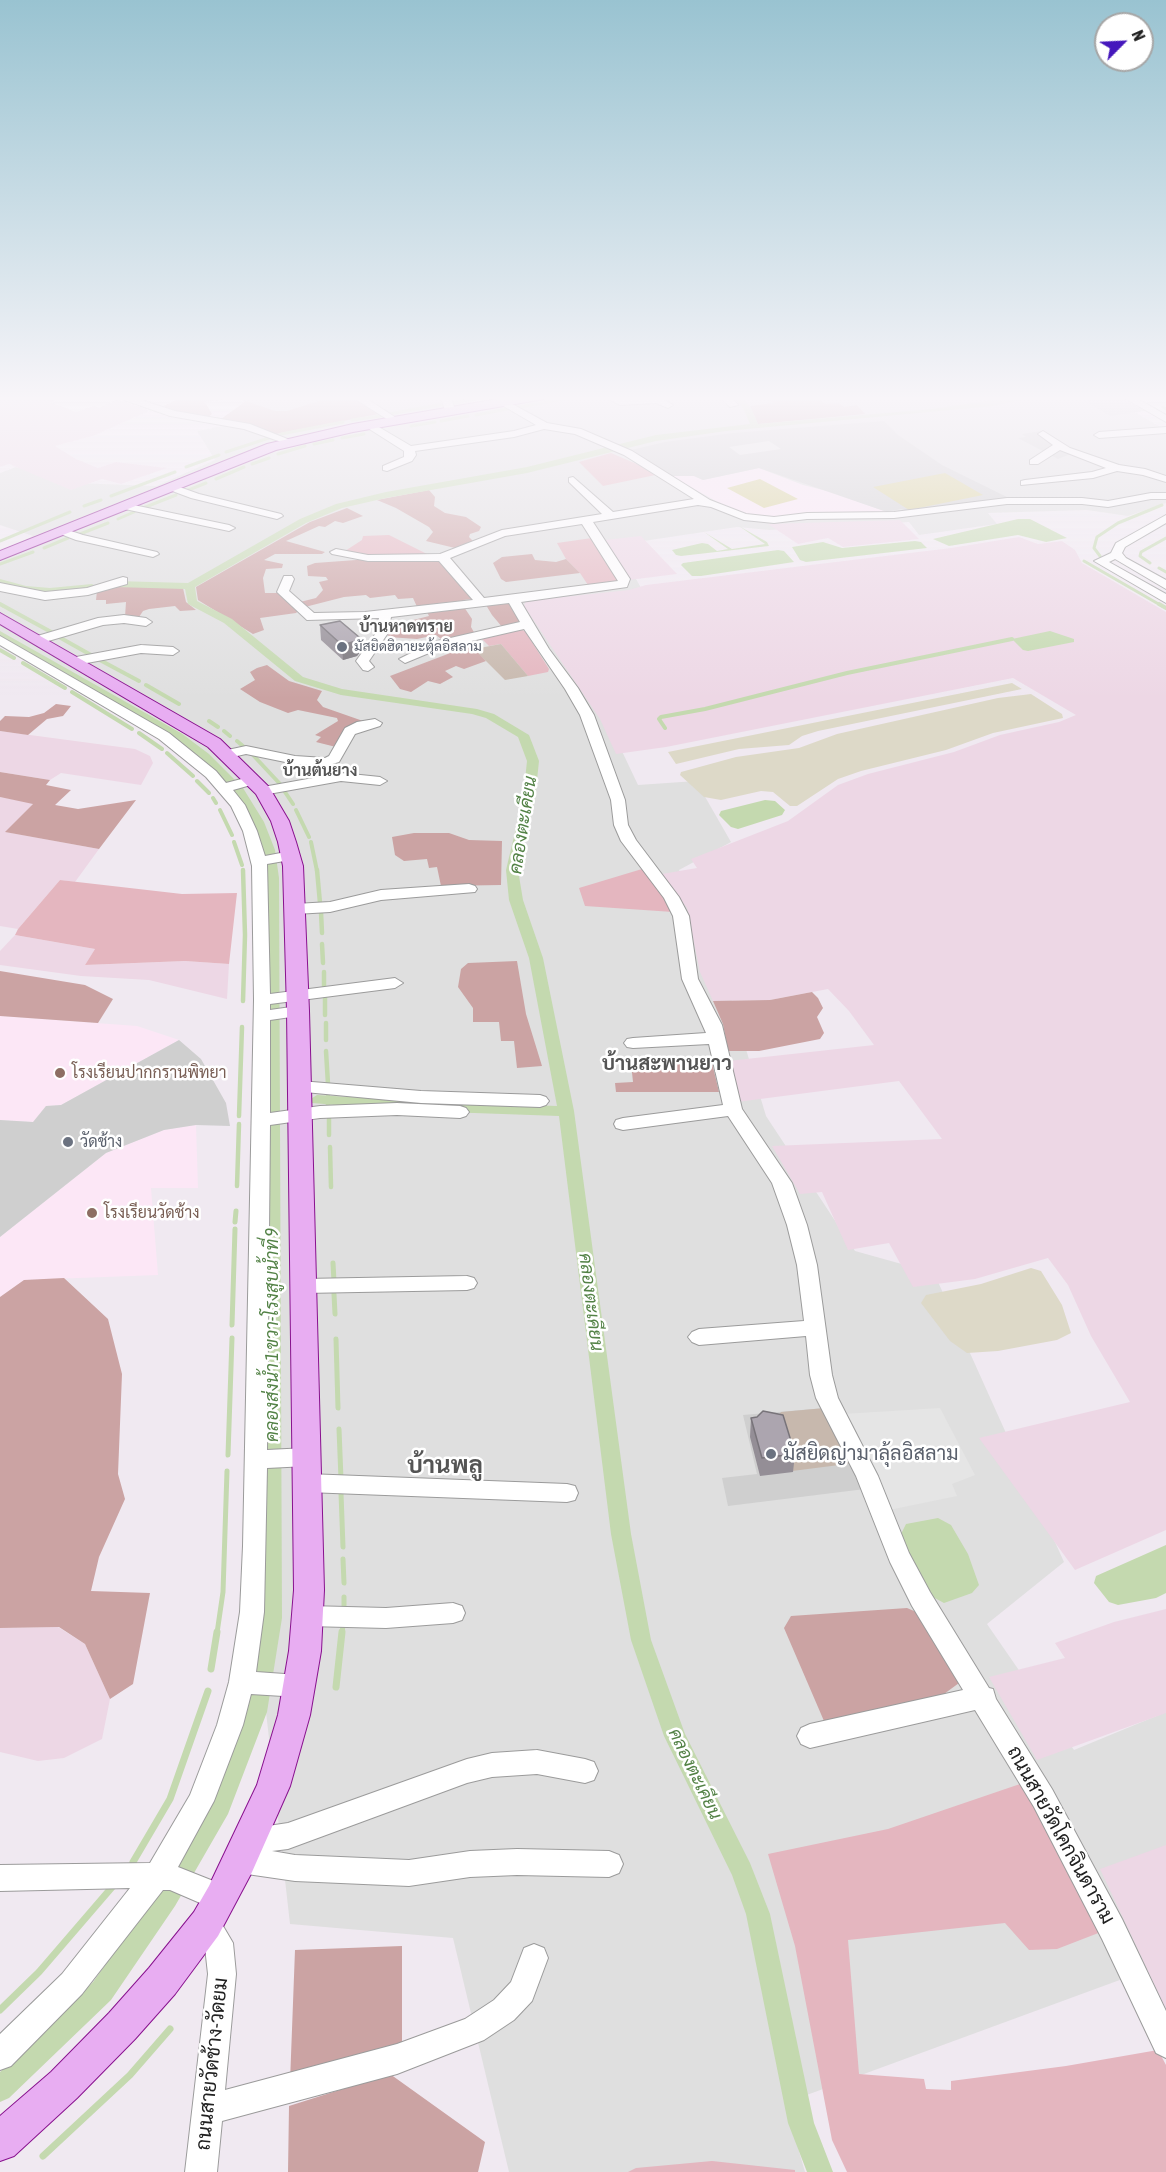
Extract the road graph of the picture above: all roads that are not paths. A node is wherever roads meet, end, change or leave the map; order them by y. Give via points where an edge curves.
1 (148, 496) edge
2 (196, 496) edge
3 (590, 496) edge
4 (698, 496) edge
5 (1148, 496) edge
6 (706, 502) junction
7 (124, 506) junction
8 (609, 514) junction
9 (277, 516) dead end
10 (1166, 518) edge
11 (590, 519) junction
12 (229, 528) dead end
13 (62, 531) junction
14 (336, 552) dead end
15 (153, 554) dead end
16 (0, 555) edge
17 (1117, 555) junction
18 (441, 557) junction
19 (288, 579) dead end
20 (123, 581) dead end
21 (1166, 585) edge
22 (0, 587) edge
23 (518, 597) junction
24 (1166, 599) edge
25 (479, 600) junction
26 (386, 613) junction
27 (0, 618) edge
28 (146, 622) dead end
29 (528, 624) junction
30 (0, 640) edge
31 (38, 640) junction
32 (173, 651) dead end
33 (405, 659) dead end
34 (76, 661) junction
35 (368, 667) dead end
36 (375, 723) dead end
37 (228, 754) junction
38 (380, 781) dead end
39 (242, 786) junction
40 (286, 857) junction
41 (262, 861) junction
42 (469, 889) dead end
43 (295, 909) junction
44 (395, 983) dead end
45 (278, 1006) junction
46 (716, 1038) junction
47 (633, 1043) dead end
48 (300, 1087) junction
49 (540, 1101) dead end
50 (733, 1110) junction
51 (460, 1112) dead end
52 (294, 1116) junction
53 (264, 1120) junction
54 (623, 1124) dead end
55 (467, 1283) dead end
56 (304, 1286) junction
57 (814, 1328) junction
58 (699, 1337) dead end
59 (299, 1457) junction
60 (260, 1459) junction
61 (307, 1484) junction
62 (567, 1493) dead end
63 (453, 1613) dead end
64 (308, 1616) junction
65 (269, 1684) junction
66 (984, 1697) junction
67 (810, 1736) dead end
68 (585, 1771) dead end
69 (246, 1849) junction
70 (609, 1864) dead end
71 (164, 1877) junction
72 (0, 1878) edge
73 (210, 1893) junction
74 (206, 1924) junction
75 (534, 1958) dead end
76 (1166, 2043) edge
77 (0, 2055) edge
78 (206, 2110) junction
79 (0, 2142) edge
80 (201, 2172) edge

1 - 7 main road
2 - 9 street
3 - 8 street
4 - 6 street
5 - 6 street via 1108,504 1007,501 894,515 774,520 744,517
6 - 8 street
7 - 12 street
7 - 13 main road
8 - 11 street
10 - 17 street via 1119,545
11 - 18 street via 502,533
11 - 23 street via 587,522 624,579 623,584
13 - 15 street
13 - 16 main road
14 - 18 street via 368,558
17 - 21 street
17 - 24 street via 1100,561
18 - 25 street
19 - 26 street via 284,592 311,616
20 - 22 street via 88,591 45,596
23 - 25 street
23 - 29 street via 514,601
25 - 26 street
26 - 35 street via 382,633 362,661
27 - 31 main road
28 - 31 street via 102,621
29 - 33 street via 436,645
29 - 46 street via 587,715 629,841 681,916 690,979 708,1011
30 - 39 street
31 - 34 main road
32 - 34 street via 141,650
34 - 37 main road via 202,734
36 - 37 street via 350,731 334,759 326,762 246,750
37 - 39 main road
38 - 39 street via 357,777
39 - 40 main road via 280,822
39 - 41 street via 238,805
40 - 41 street
40 - 43 main road
41 - 45 street
42 - 43 street via 414,891 330,907
43 - 45 main road
44 - 45 street
45 - 48 main road
45 - 53 street
46 - 47 street
46 - 50 street
48 - 49 street
48 - 52 main road
50 - 54 street
50 - 57 street, ถนนสายวัดโคกจินดาราม via 773,1167 791,1207 807,1265
51 - 52 street via 397,1109
52 - 53 street
52 - 56 main road
53 - 60 street
55 - 56 street
56 - 59 main road
57 - 58 street
57 - 66 street, ถนนสายวัดโคกจินดาราม via 827,1398 867,1476 898,1556
59 - 60 street
59 - 61 main road
60 - 65 street via 252,1612
61 - 62 street
61 - 64 main road
63 - 64 street via 386,1618
64 - 65 main road
65 - 69 main road via 294,1716 273,1785
65 - 71 street via 230,1725 201,1801
66 - 67 street
66 - 76 street, ถนนสายวัดโคกจินดาราม via 1078,1863
68 - 69 street via 537,1762 492,1765
69 - 70 street via 295,1868 409,1873 470,1864
69 - 73 main road
71 - 72 street
71 - 73 street
71 - 77 street via 72,1984
73 - 74 main road
74 - 78 street, ถนนสายวัดช้าง-วัดยม via 219,1943 222,1974
74 - 79 main road via 122,2026
75 - 78 street via 522,1991 504,2010 474,2030 397,2059
78 - 80 street, ถนนสายวัดช้าง-วัดยม

